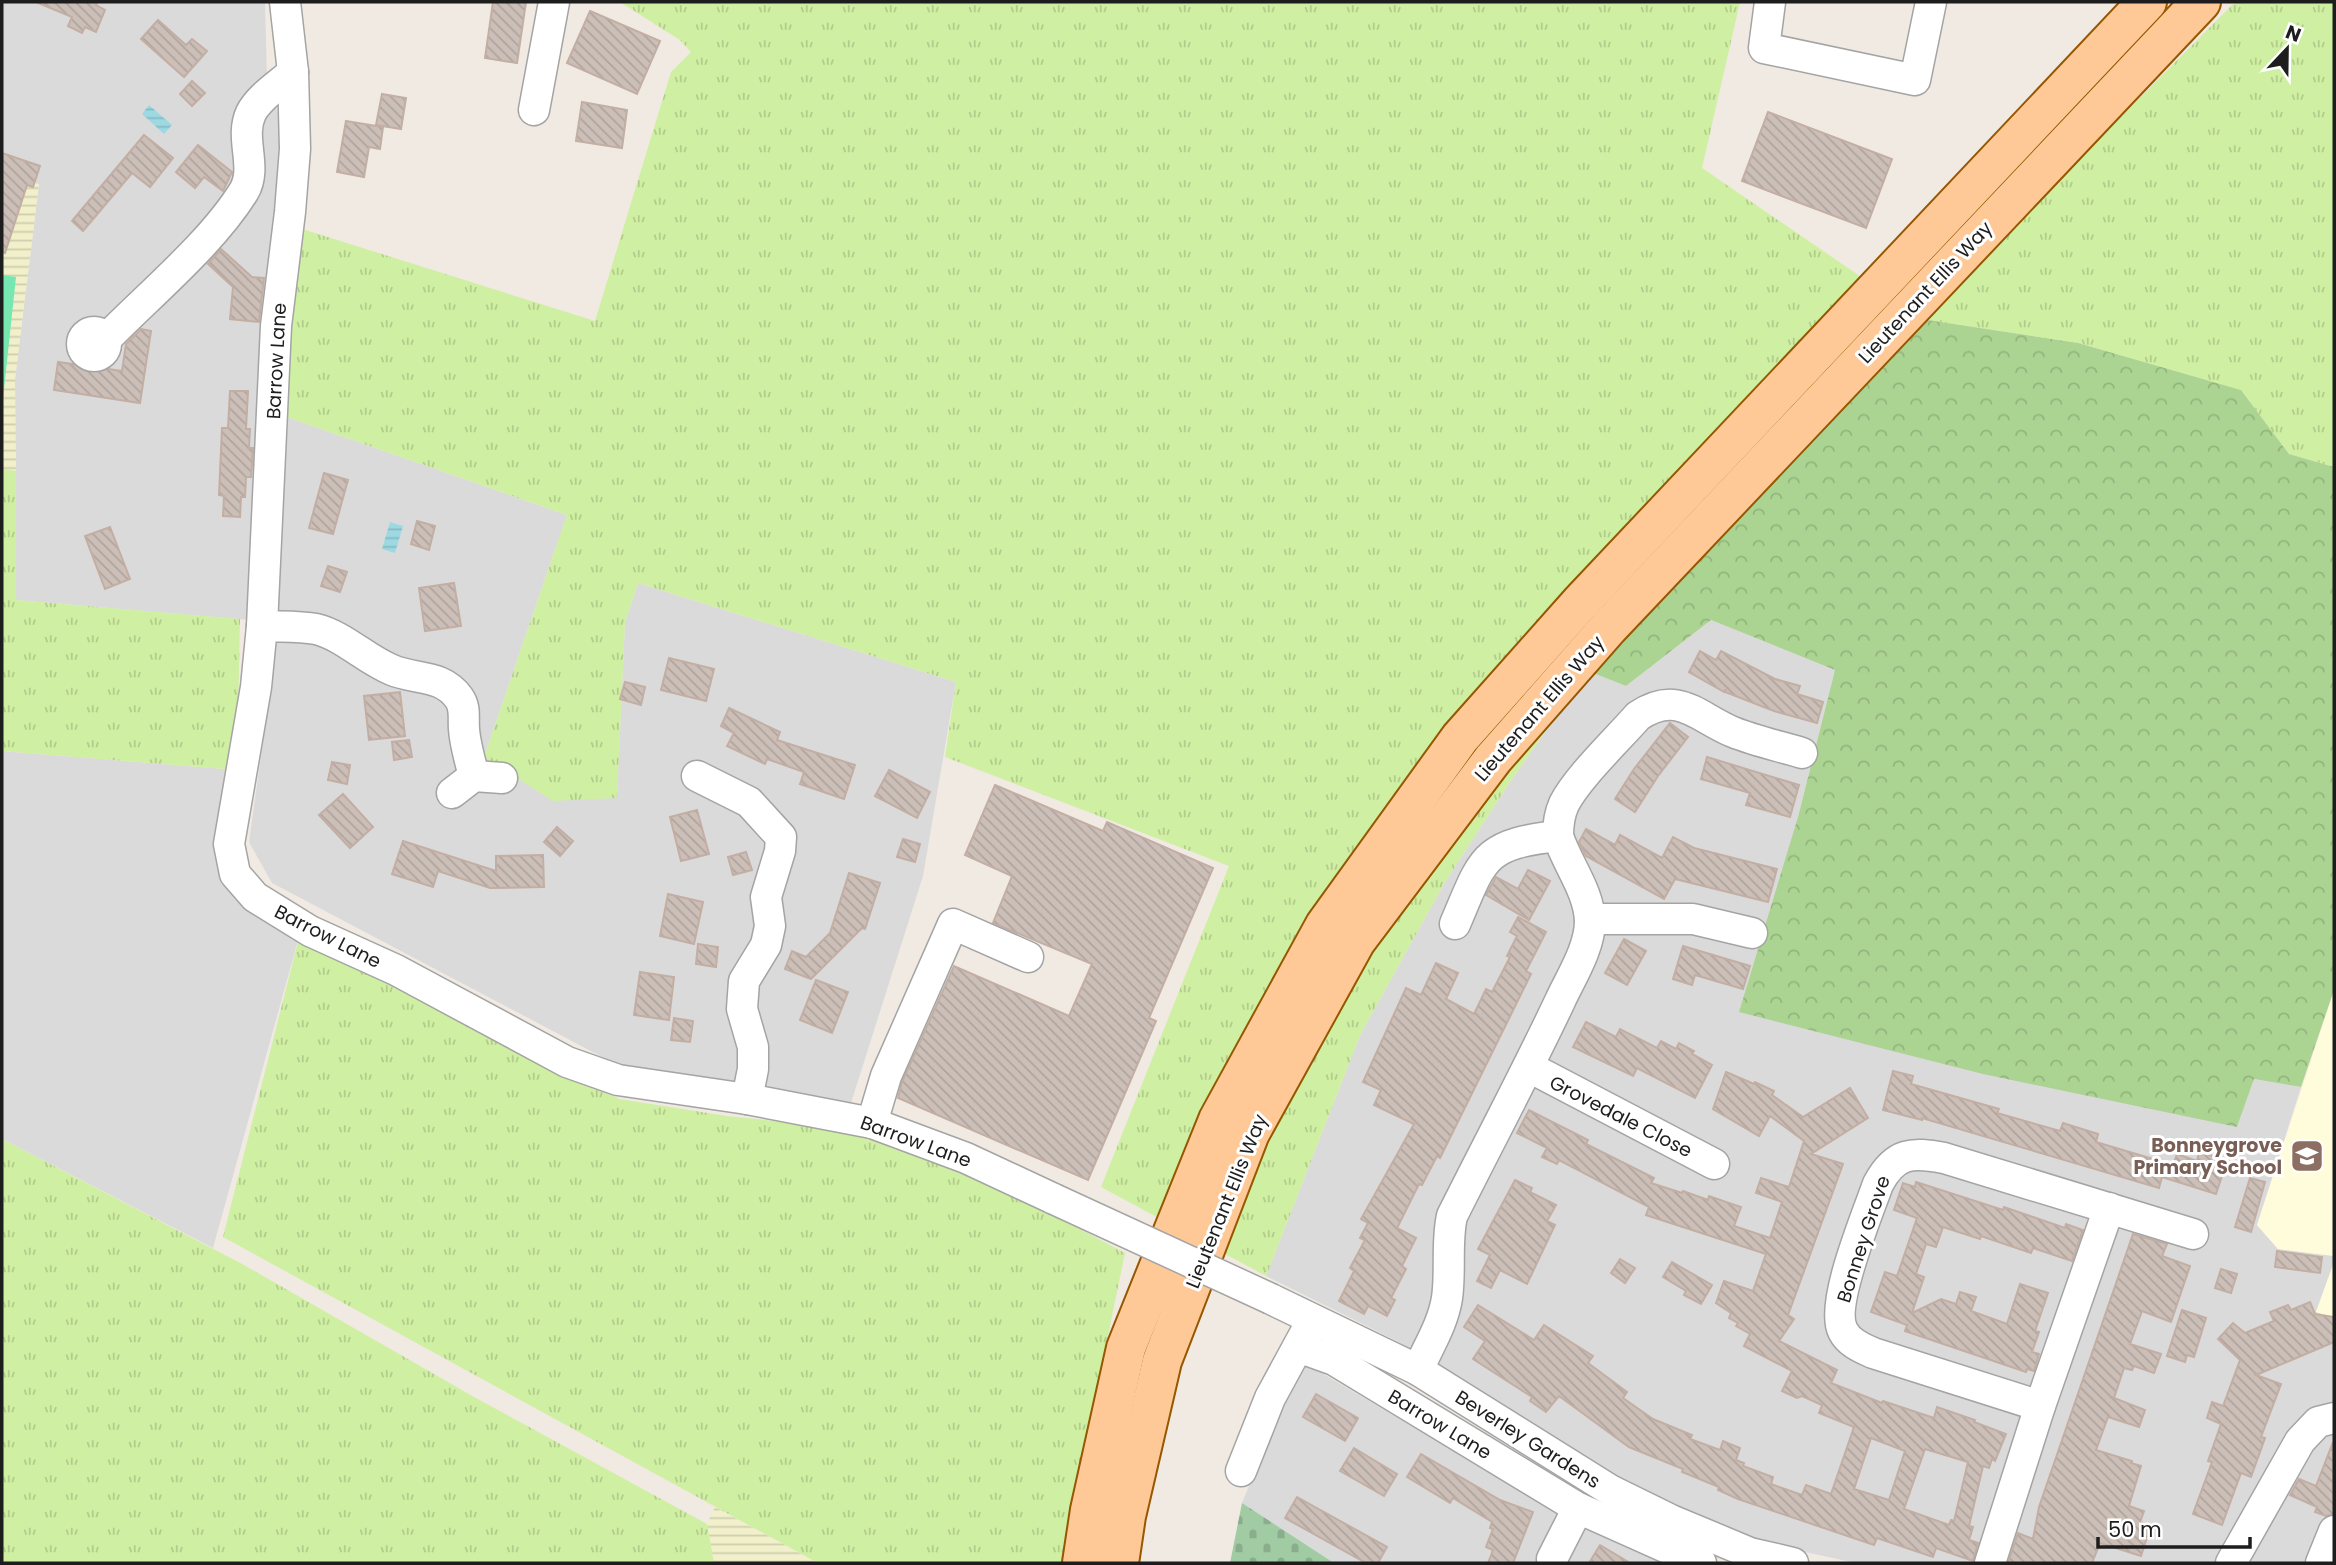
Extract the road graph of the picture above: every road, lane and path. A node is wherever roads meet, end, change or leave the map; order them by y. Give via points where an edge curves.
1 (285, 2) edge
2 (554, 2) edge
3 (1770, 2) edge
4 (1931, 2) edge
5 (2147, 2) edge
6 (2200, 2) edge
7 (293, 72) junction
8 (534, 110) dead end
9 (105, 340) dead end
10 (262, 626) junction
11 (1801, 753) dead end
12 (697, 776) dead end
13 (476, 783) dead end
14 (1558, 836) junction
15 (1590, 919) junction
16 (1455, 924) dead end
17 (1752, 933) dead end
18 (1028, 957) dead end
19 (1529, 1068) junction
20 (747, 1098) junction
21 (872, 1123) junction
22 (1714, 1164) dead end
23 (2109, 1208) junction
24 (2193, 1234) dead end
25 (1271, 1299) joint
26 (1312, 1319) junction
27 (1298, 1347) junction
28 (1418, 1370) junction
29 (2040, 1406) junction
30 (2334, 1418) edge
31 (1241, 1471) dead end
32 (1578, 1508) junction
33 (2334, 1531) edge
34 (1552, 1559) dead end
35 (1082, 1563) edge
36 (1119, 1563) edge
37 (1702, 1563) edge
38 (1793, 1563) edge
39 (1990, 1563) edge
40 (2231, 1563) edge
41 (2321, 1563) edge

1 - 7 street, Barrow Lane
2 - 8 street
3 - 4 street via 1764,48 1915,79
5 - 35 main road, Lieutenant Ellis Way via 1571,613 1460,738 1325,925 1218,1120 1126,1348
6 - 36 main road, Lieutenant Ellis Way via 1609,627 1493,759 1356,941 1250,1133 1162,1361
7 - 9 street via 251,113 247,127 249,174 234,206
7 - 10 street, Barrow Lane via 295,149 276,326
10 - 13 street via 328,633 391,670 442,682 461,700
10 - 20 street, Barrow Lane via 229,844 235,874 255,897 310,931 396,970 567,1062 618,1080
11 - 14 street via 1735,732 1685,706 1650,708 1575,788 1560,814
12 - 20 street via 749,803 781,837 766,897 770,926 766,945 744,981 742,1009 753,1047
14 - 15 street
14 - 16 street via 1522,841 1491,855
15 - 17 street via 1693,919
15 - 19 street, Grovedale Close via 1580,958
18 - 21 street via 953,924 886,1076
19 - 22 street, Grovedale Close
19 - 28 street, Grovedale Close via 1452,1216 1444,1311
20 - 21 street, Barrow Lane
21 - 25 street, Barrow Lane, bridge via 966,1158
23 - 24 street, Bonney Grove
23 - 29 street
23 - 29 street, Bonney Grove via 1921,1153 1902,1157 1887,1168 1878,1184 1841,1294 1842,1331 1854,1344 1873,1353
25 - 26 street, Beverley Gardens
26 - 27 street
26 - 28 street, Beverley Gardens
27 - 31 street via 1270,1398
27 - 32 street, Barrow Lane via 1334,1360
28 - 38 street, Beverley Gardens via 1610,1490 1750,1553
29 - 39 street
30 - 40 street via 2318,1422 2300,1441
32 - 34 street
32 - 37 street, Barrow Lane
33 - 41 street

